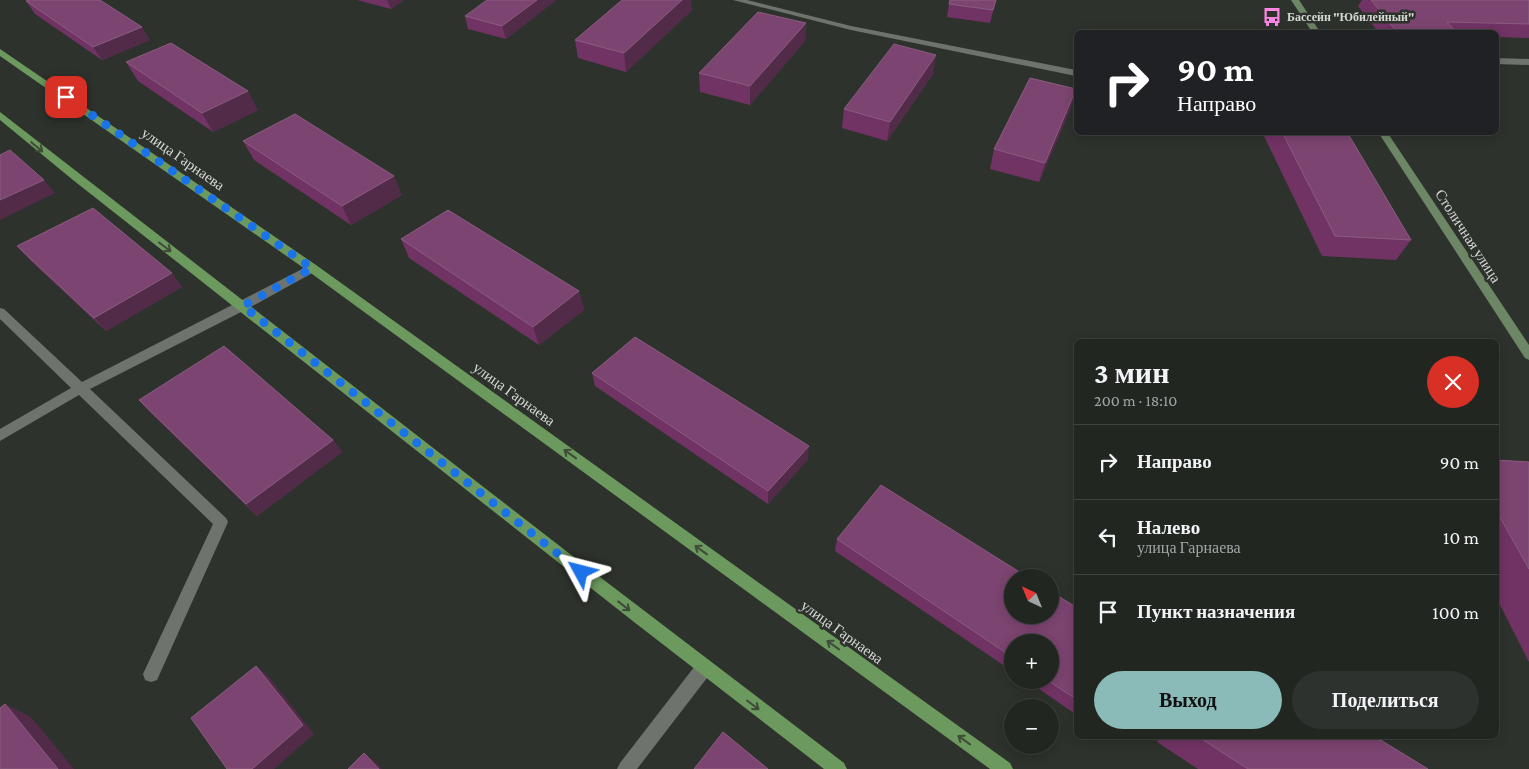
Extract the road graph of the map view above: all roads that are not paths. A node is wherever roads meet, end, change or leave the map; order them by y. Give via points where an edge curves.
1 (738, 0) edge
2 (1295, 0) edge
3 (1315, 30) edge
4 (0, 52) edge
5 (1499, 61) edge
6 (1529, 62) edge
7 (1074, 73) edge
8 (0, 115) edge
9 (1384, 135) edge
10 (312, 268) junction
11 (243, 306) junction
12 (0, 312) edge
13 (1529, 355) edge
14 (81, 388) junction
15 (0, 436) edge
16 (704, 668) junction
17 (151, 674) dead end
18 (626, 769) edge
19 (838, 769) edge
20 (1004, 769) edge

1 - 7 street via 851,28
2 - 3 street
4 - 10 main road, улица Гарнаева
5 - 6 street
8 -> 11 main road via 61,167
9 - 13 street, Столичная улица
10 - 11 street
20 -> 10 main road, улица Гарнаева
11 - 14 street
11 -> 16 main road
12 - 14 street
14 - 15 street
14 - 17 street via 221,522
16 - 18 street
16 -> 19 main road

